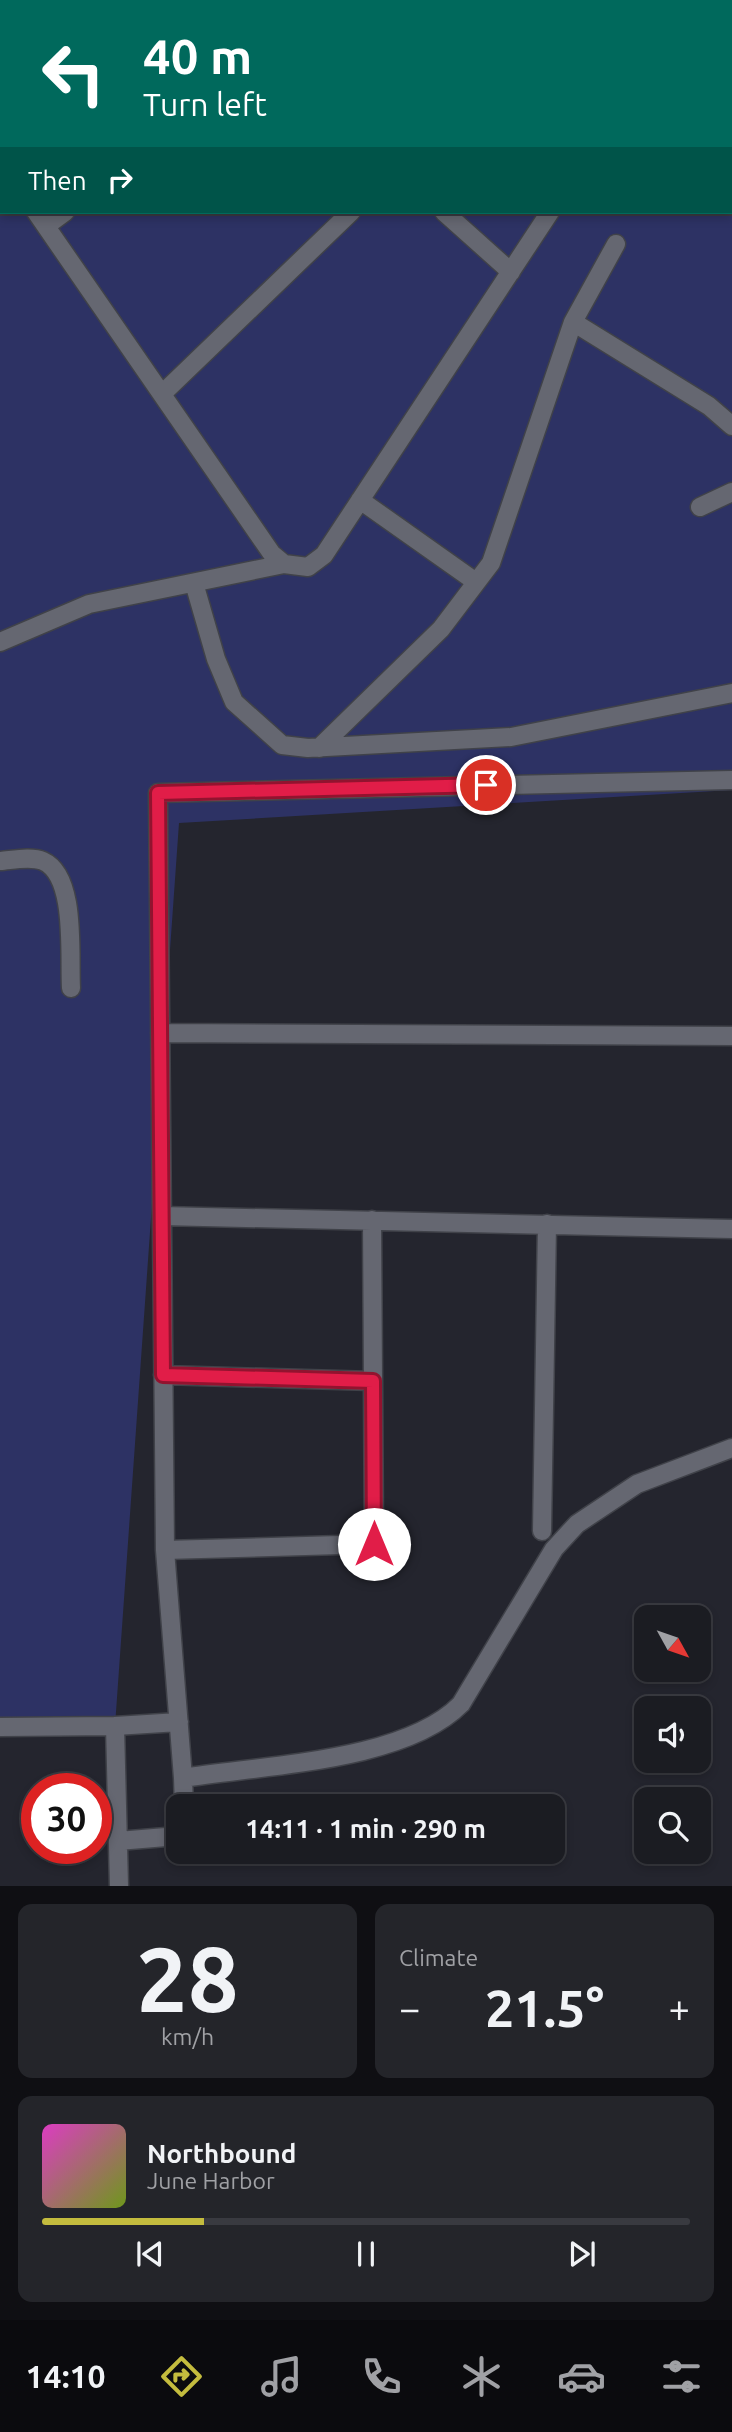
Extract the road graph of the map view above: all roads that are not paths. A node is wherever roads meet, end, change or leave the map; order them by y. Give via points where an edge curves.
1 (58, 214) edge
2 (349, 214) edge
3 (446, 214) edge
4 (549, 214) edge
5 (41, 219) edge
6 (616, 244) dead end
7 (511, 272) junction
8 (573, 322) junction
9 (162, 394) junction
10 (732, 426) edge
11 (732, 492) edge
12 (360, 500) junction
13 (700, 507) dead end
14 (284, 564) junction
15 (477, 582) junction
16 (194, 583) junction
17 (0, 642) edge
18 (732, 693) edge
19 (319, 748) junction
20 (732, 780) edge
21 (0, 861) edge
22 (71, 988) dead end
23 (160, 1033) junction
24 (732, 1036) edge
25 (162, 1216) junction
26 (372, 1220) junction
27 (547, 1224) junction
28 (732, 1229) edge
29 (163, 1375) junction
30 (373, 1381) junction
31 (732, 1448) edge
32 (542, 1531) dead end
33 (165, 1550) junction
34 (179, 1722) junction
35 (115, 1726) junction
36 (0, 1727) edge
37 (183, 1778) junction
38 (184, 1794) edge
39 (166, 1837) edge
40 (118, 1841) junction
41 (119, 1886) edge

1 - 5 street
2 - 9 street
3 - 7 street
4 - 7 street
5 - 9 street
6 - 8 street
7 - 12 street
8 - 10 street via 709,406
8 - 15 street via 503,532 491,563
9 - 14 street via 272,554
11 - 13 street
12 - 14 street via 324,555 308,567
12 - 15 street
14 - 16 street
15 - 19 street via 441,629
16 - 17 street via 89,604
16 - 19 street via 234,702 282,746
18 - 19 street via 511,737
20 - 23 street via 158,793
21 - 22 street via 32,859 58,873 66,891
23 - 24 street
23 - 25 street
25 - 26 street
25 - 29 street
26 - 27 street
26 - 30 street
27 - 28 street
27 - 32 street
29 - 30 street
29 - 33 street
30 - 33 street via 374,1544
31 - 37 street via 637,1483 577,1524 554,1549 461,1704 433,1727 295,1766
33 - 34 street
34 - 35 street
34 - 37 street
35 - 36 street
35 - 40 street
37 - 38 street
39 - 40 street
40 - 41 street

